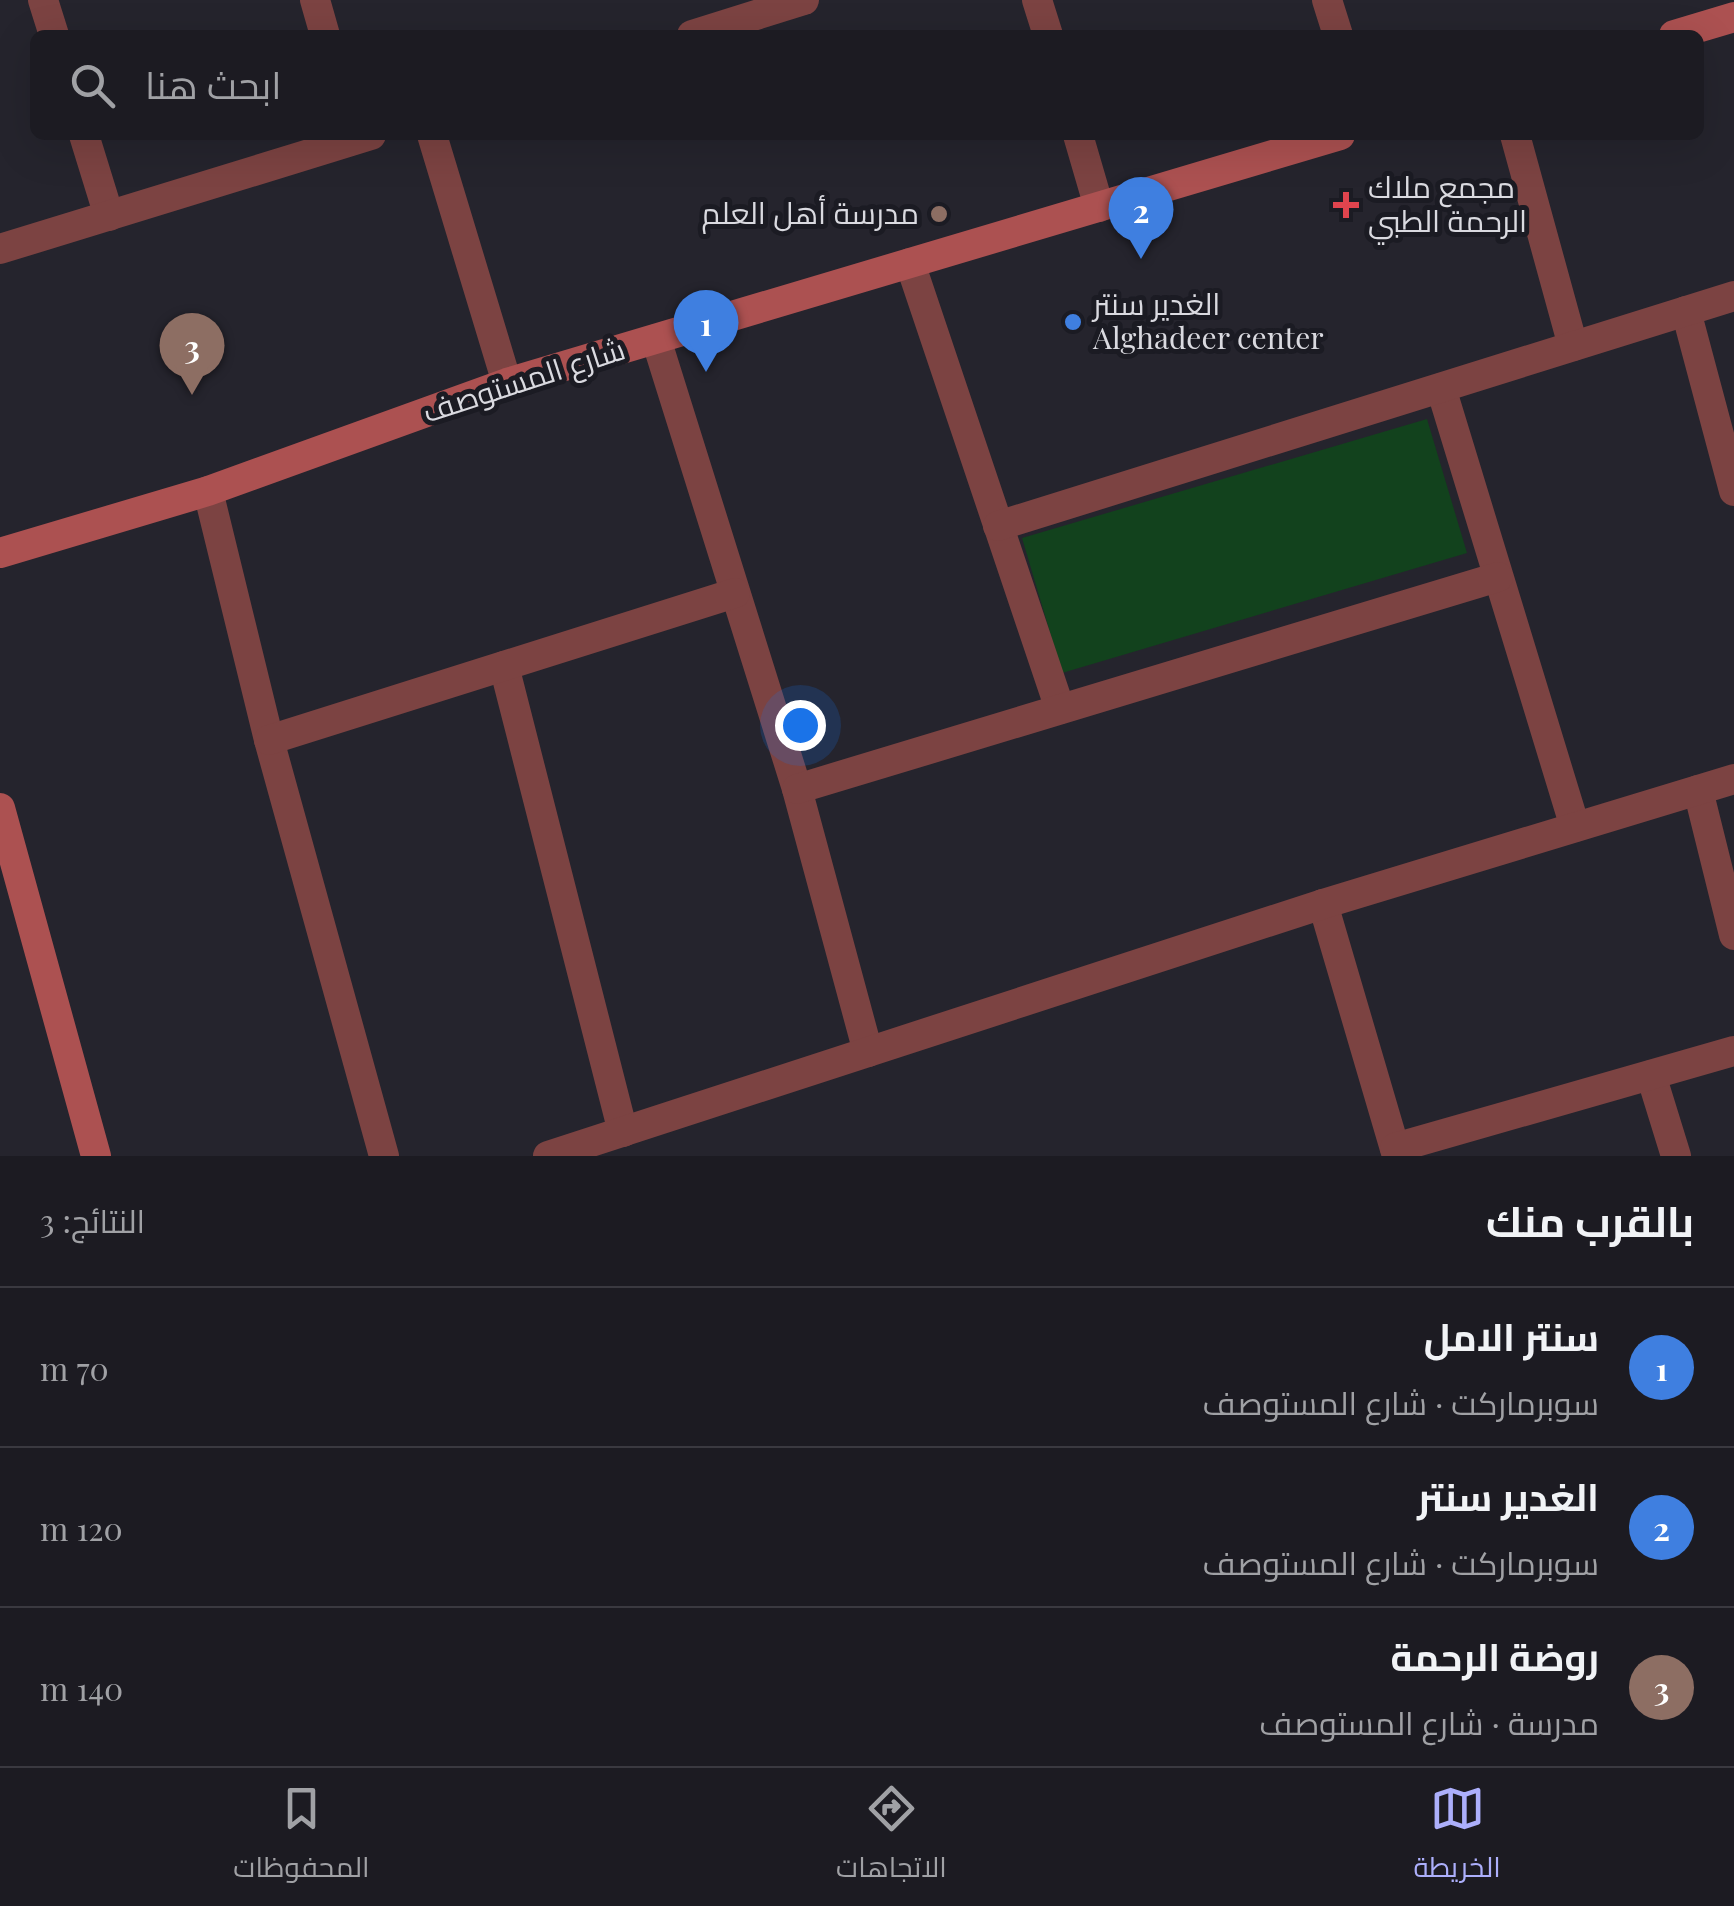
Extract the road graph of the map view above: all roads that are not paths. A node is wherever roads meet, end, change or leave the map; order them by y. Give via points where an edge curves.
1 (43, 0) edge
2 (315, 0) edge
3 (1037, 0) edge
4 (1327, 0) edge
5 (794, 2) edge
6 (1734, 17) edge
7 (52, 30) edge
8 (324, 30) edge
9 (707, 30) edge
10 (1046, 30) edge
11 (1336, 30) edge
12 (1691, 30) edge
13 (86, 140) edge
14 (348, 140) edge
15 (434, 140) edge
16 (1079, 140) edge
17 (1323, 140) edge
18 (1516, 140) edge
19 (1099, 207) junction
20 (110, 216) junction
21 (0, 249) edge
22 (910, 263) junction
23 (1734, 296) edge
24 (1686, 311) junction
25 (656, 339) junction
26 (1573, 346) junction
27 (507, 384) junction
28 (1441, 388) junction
29 (208, 491) junction
30 (1734, 491) edge
31 (998, 526) junction
32 (0, 553) edge
33 (1498, 576) junction
34 (735, 594) junction
35 (504, 666) junction
36 (1060, 709) junction
37 (269, 740) junction
38 (1734, 779) edge
39 (796, 789) junction
40 (1698, 790) junction
41 (0, 808) edge
42 (1575, 827) junction
43 (1323, 904) junction
44 (1734, 935) edge
45 (1734, 1051) edge
46 (868, 1052) junction
47 (1651, 1074) junction
48 (623, 1132) junction
49 (1396, 1152) edge
50 (96, 1156) edge
51 (384, 1156) edge
52 (548, 1156) edge
53 (1676, 1156) edge

1 - 7 street
2 - 8 street
3 - 10 street
4 - 11 street
5 - 9 street
6 - 12 street
13 - 20 street
14 - 20 street
15 - 27 street
16 - 19 street
17 - 19 street, شارع المستوصف
18 - 26 street
19 - 22 street, شارع المستوصف
20 - 21 street
22 - 25 street, شارع المستوصف
22 - 31 street
23 - 24 street
24 - 26 street
24 - 30 street
25 - 27 street, شارع المستوصف
25 - 34 street
26 - 28 street
27 - 29 street, شارع المستوصف
28 - 31 street
28 - 33 street
29 - 32 street, شارع المستوصف
29 - 37 street
31 - 36 street
33 - 36 street
33 - 42 street
34 - 35 street
34 - 39 street
35 - 37 street
35 - 48 street
36 - 39 street
37 - 51 street
38 - 40 street
39 - 46 street
40 - 42 street
40 - 44 street
41 - 50 street
42 - 43 street
43 - 46 street
43 - 49 street
45 - 47 street
46 - 48 street
47 - 49 street
47 - 53 street
48 - 52 street

